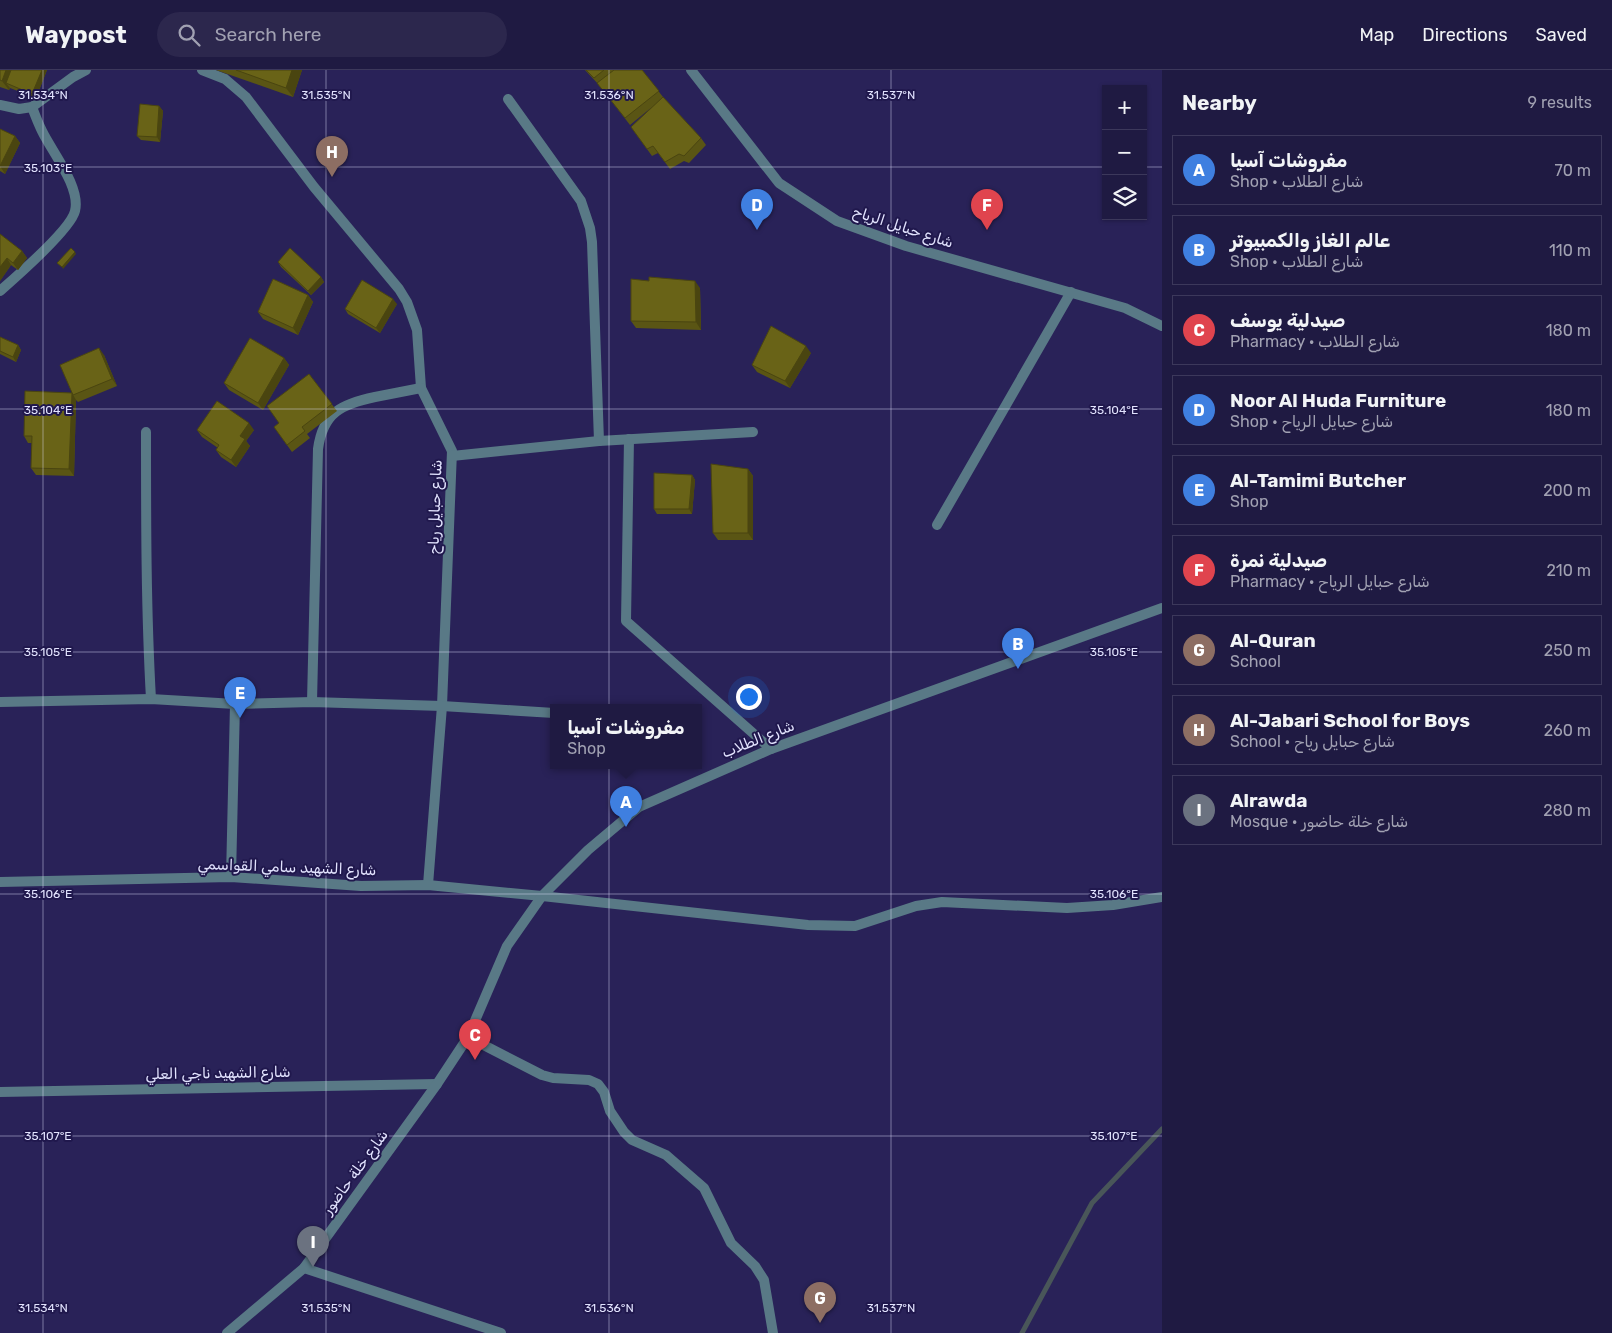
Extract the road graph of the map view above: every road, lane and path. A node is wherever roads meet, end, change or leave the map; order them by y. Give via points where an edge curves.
1 (86, 70) edge
2 (202, 70) edge
3 (691, 70) edge
4 (508, 99) dead end
5 (0, 105) edge
6 (32, 106) junction
7 (0, 291) edge
8 (1071, 292) junction
9 (1162, 326) edge
10 (421, 388) junction
11 (146, 432) dead end
12 (753, 432) dead end
13 (629, 439) junction
14 (599, 441) junction
15 (452, 456) junction
16 (937, 524) dead end
17 (1162, 608) edge
18 (152, 699) junction
19 (0, 702) edge
20 (312, 702) junction
21 (235, 704) junction
22 (442, 706) junction
23 (550, 713) edge
24 (772, 748) junction
25 (232, 877) junction
26 (0, 882) edge
27 (428, 885) junction
28 (542, 896) junction
29 (1162, 897) edge
30 (468, 1037) junction
31 (437, 1084) junction
32 (0, 1092) edge
33 (304, 1268) junction
34 (227, 1333) edge
35 (500, 1333) edge
36 (772, 1333) edge

1 - 6 street
2 - 10 street, شارع حبايل رياح via 225,79 246,97 314,187 399,289 417,330
3 - 8 street, شارع حبايل الرياح via 779,183 837,221 906,246
4 - 14 street via 574,189 587,214 592,242
5 - 6 street via 19,110
6 - 7 street via 71,184 75,211 50,245
8 - 9 street, شارع حبايل الرياح via 1125,308
8 - 16 street
10 - 15 street, شارع حبايل رياح
10 - 20 street via 353,402 335,411 323,427 318,449
11 - 18 street via 146,576
12 - 13 street
13 - 14 street
13 - 24 street via 626,621
14 - 15 street
15 - 22 street, شارع حبايل رياح
17 - 24 street, شارع الطلاب
18 - 19 street
18 - 21 street
20 - 21 street
20 - 22 street
21 - 25 street
22 - 23 street
22 - 27 street, شارع حبايل رياح
24 - 28 street, شارع الطلاب via 639,807 588,850
25 - 26 street, شارع الشهيد سامي القواسمي
25 - 27 street, شارع الشهيد سامي القواسمي via 361,886
27 - 28 street, شارع الشهيد سامي القواسمي
28 - 29 street, شارع الشهيد سامي القواسمي via 808,925 856,926 916,906 942,902 1067,908
28 - 30 street, شارع الطلاب via 507,946
30 - 31 street, شارع الطلاب
30 - 36 street via 542,1075 589,1080 598,1084 613,1117 632,1140 666,1155 704,1188 731,1244 755,1266 764,1280
31 - 32 street, شارع الشهيد ناجي العلي
31 - 33 street, شارع خلة حاضور
33 - 34 street, شارع خلة حاضور
33 - 35 street

